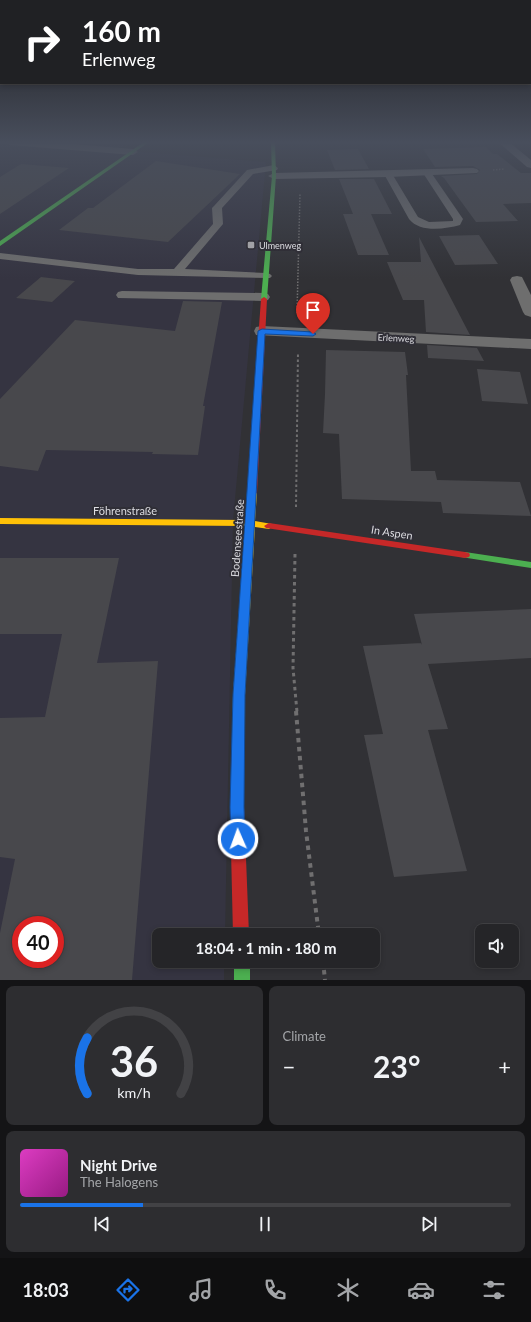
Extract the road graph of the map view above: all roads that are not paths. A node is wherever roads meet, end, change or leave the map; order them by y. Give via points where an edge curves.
1 (81, 188) edge
2 (236, 188) edge
3 (273, 188) edge
4 (396, 188) edge
5 (437, 188) edge
6 (0, 244) edge
7 (0, 256) edge
8 (177, 272) junction
9 (266, 276) junction
10 (517, 280) dead end
11 (122, 295) dead end
12 (264, 297) junction
13 (531, 312) edge
14 (262, 331) junction
15 (531, 344) edge
16 (0, 521) edge
17 (250, 523) junction
18 (531, 565) edge
19 (241, 928) edge
20 (242, 968) edge
21 (242, 980) edge

1 - 6 street
2 - 8 lane via 217,208 218,224
3 - 9 street, Bodenseestraße
4 - 5 lane via 414,220 420,224 457,223 458,219
7 - 8 lane via 138,272
8 - 9 lane
9 - 12 street, Bodenseestraße
10 - 13 street
11 - 12 lane
12 - 14 street, Bodenseestraße
14 - 15 street, Erlenweg
14 - 17 street, Bodenseestraße
16 - 17 street, Föhrenstraße
17 - 18 street, In Aspen
17 - 19 street, Bodenseestraße via 239,695 237,807
20 - 21 street

